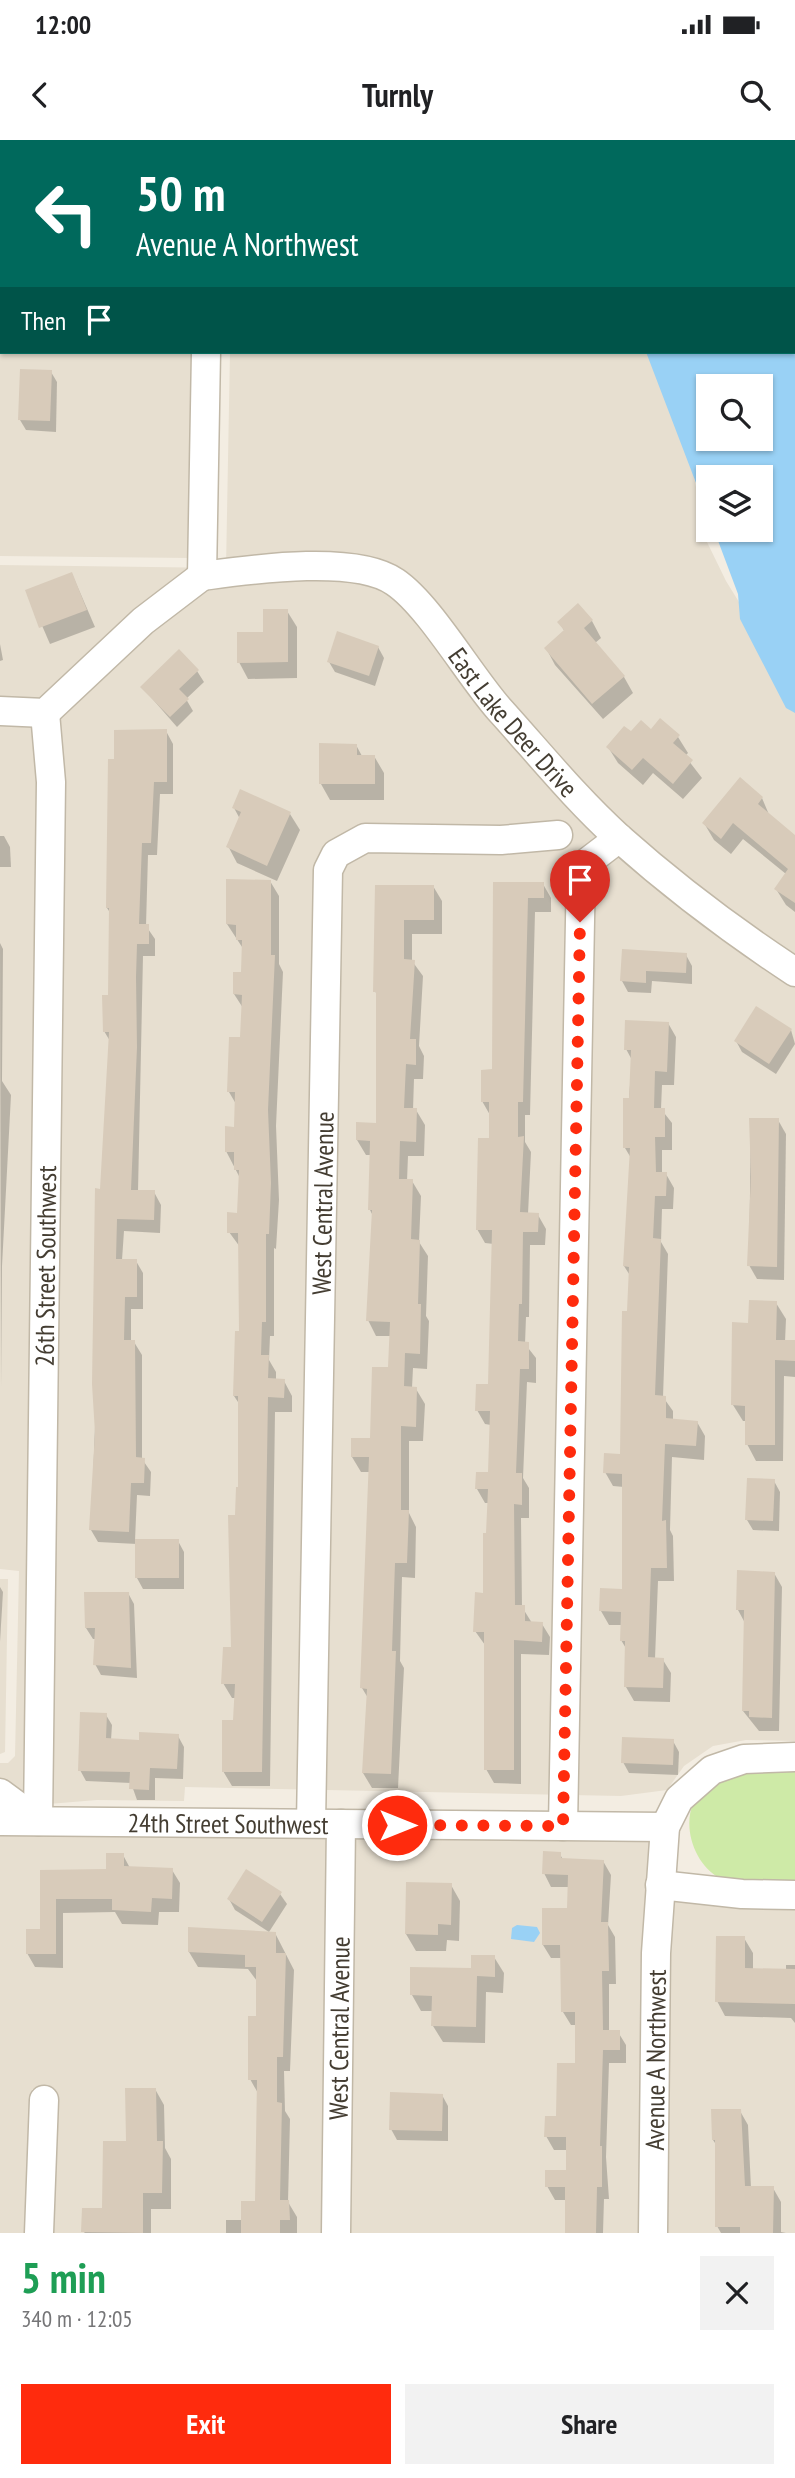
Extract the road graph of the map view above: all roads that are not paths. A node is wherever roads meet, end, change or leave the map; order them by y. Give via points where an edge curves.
1 (206, 354) edge
2 (202, 576) junction
3 (0, 711) edge
4 (45, 713) junction
5 (581, 800) junction
6 (558, 835) junction
7 (619, 838) junction
8 (582, 867) junction
9 (795, 972) edge
10 (795, 1757) edge
11 (0, 1793) edge
12 (0, 1821) edge
13 (38, 1821) junction
14 (311, 1823) junction
15 (341, 1824) junction
16 (563, 1826) junction
17 (665, 1827) junction
18 (660, 1885) junction
19 (795, 1895) edge
20 (44, 2100) dead end
21 (39, 2233) edge
22 (336, 2233) edge
23 (653, 2233) edge

1 - 2 street
2 - 4 street via 144,621
2 - 5 street, East Lake Deer Drive via 310,566 362,571 394,581 485,693
3 - 4 street
4 - 13 street, 26th Street Southwest via 51,782
5 - 6 street via 563,817
5 - 7 street, East Lake Deer Drive
6 - 8 street
6 - 14 street, West Central Avenue via 501,840 365,838 336,854 328,870
7 - 8 street
7 - 9 street, East Lake Deer Drive via 732,929
8 - 16 street
10 - 17 street via 744,1759 712,1770 679,1799
11 - 13 street
12 - 13 street, 24th Street Southwest
13 - 14 street, 24th Street Southwest
14 - 15 street, 24th Street Southwest
15 - 16 street, 24th Street Southwest
15 - 22 street, West Central Avenue
16 - 17 street, 24th Street Southwest
17 - 18 street, Avenue A Northwest
18 - 19 street
18 - 23 street, Avenue A Northwest
20 - 21 street

